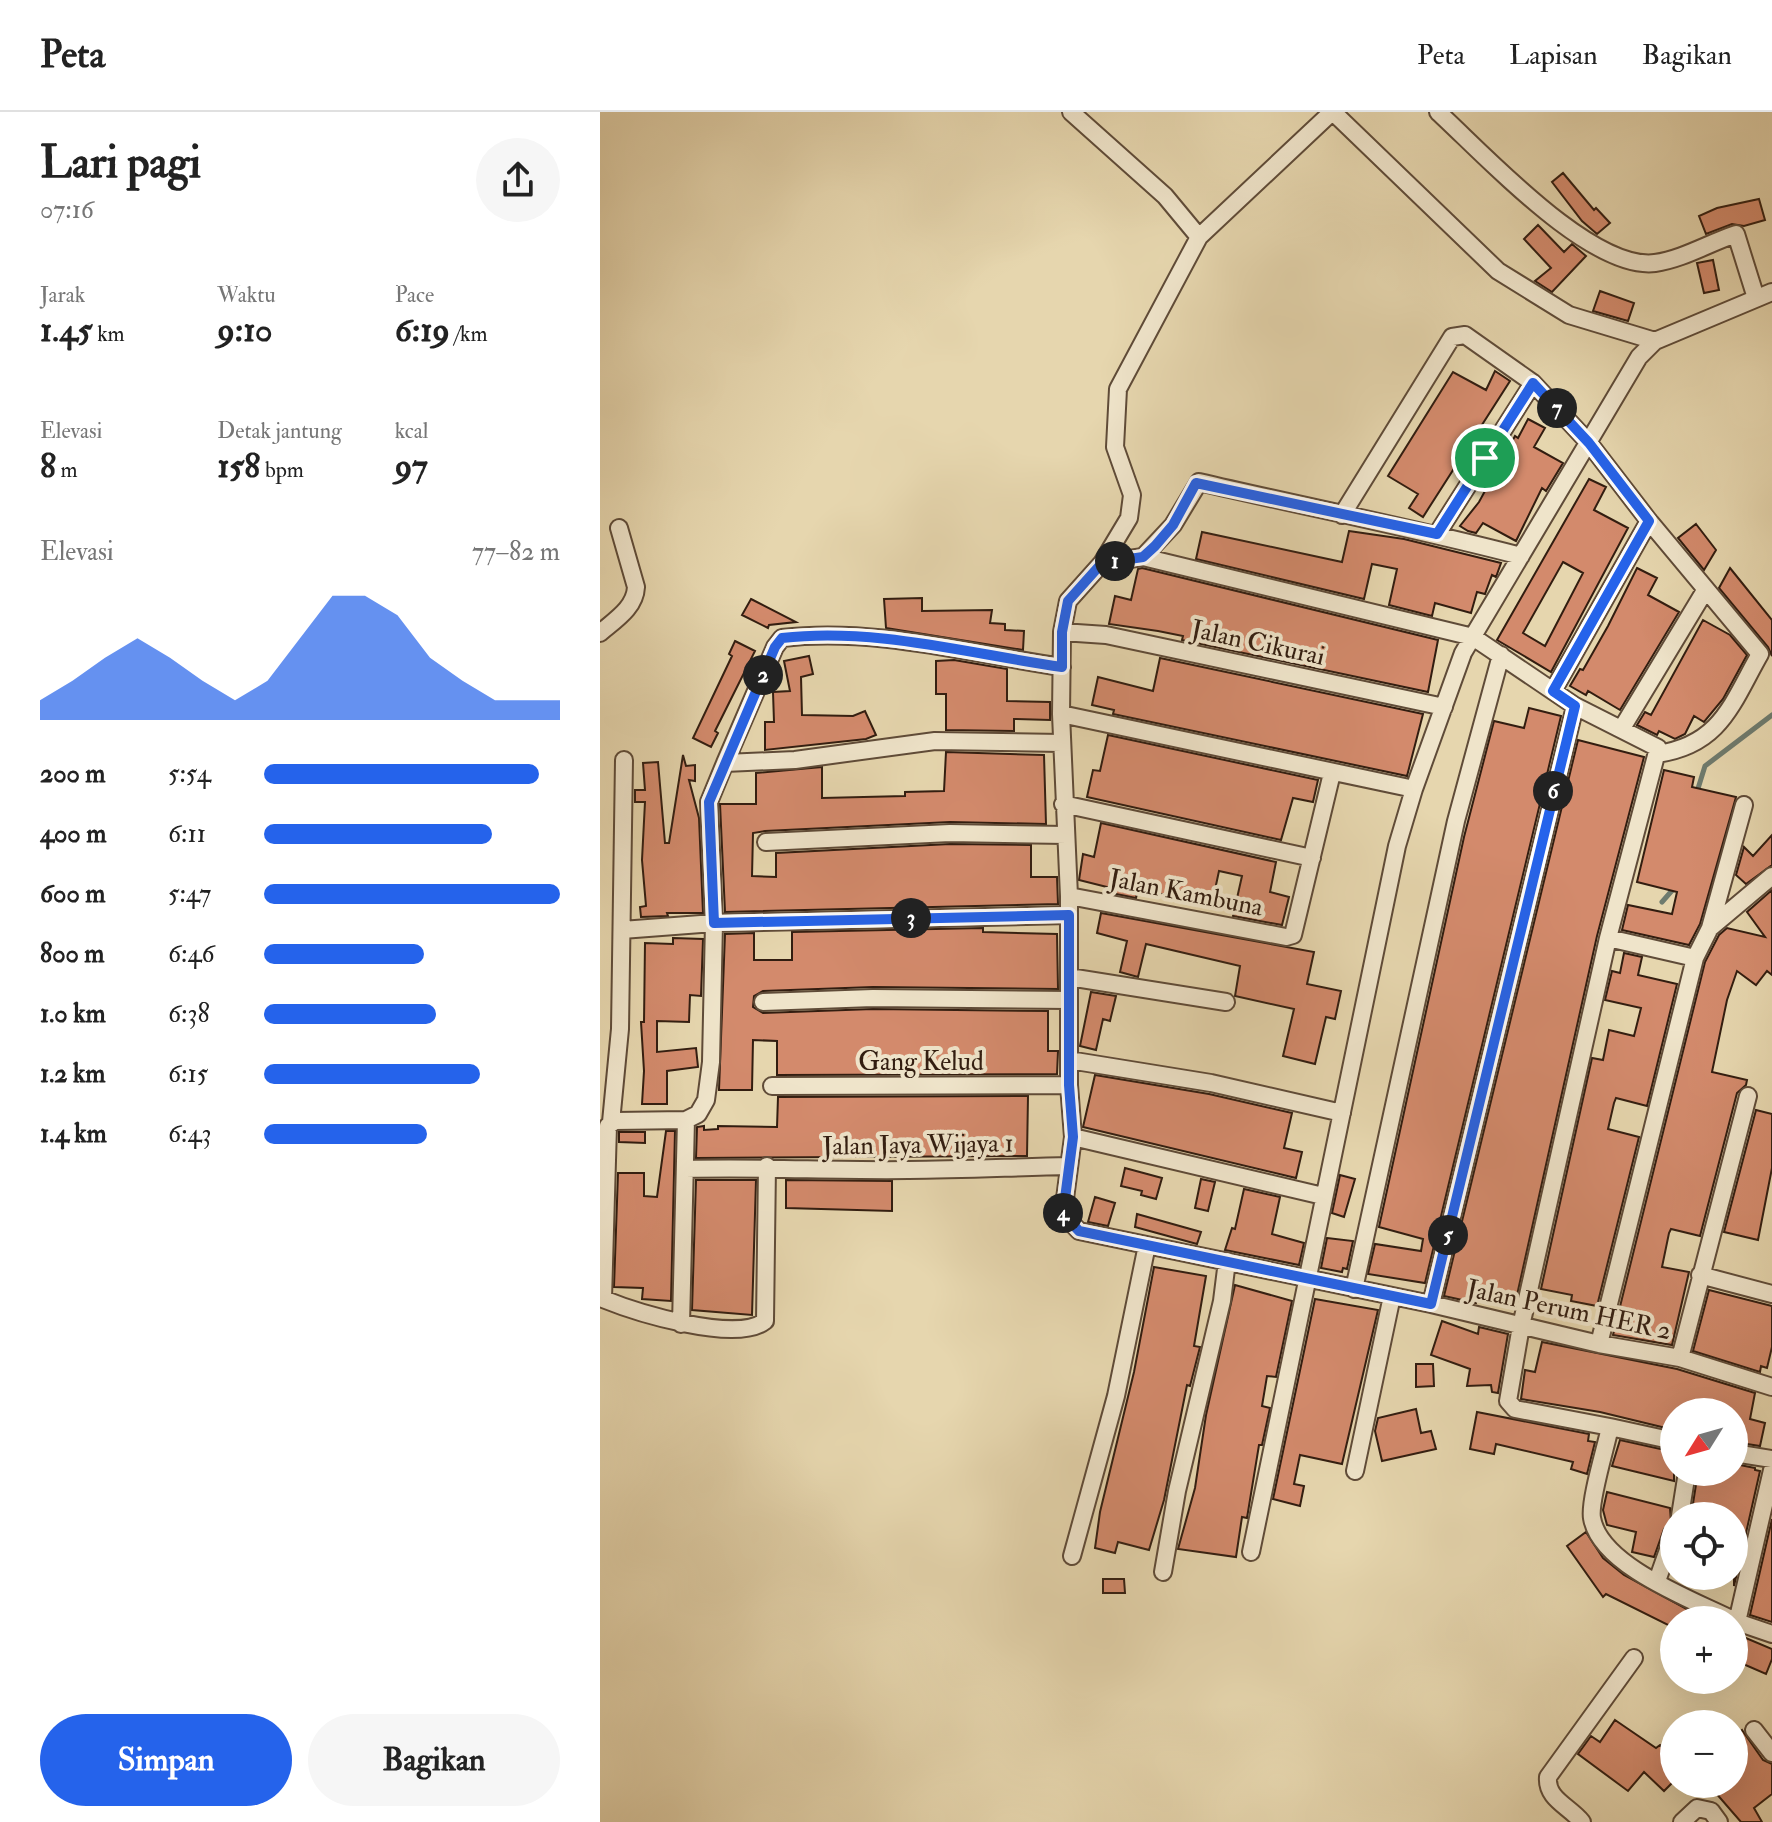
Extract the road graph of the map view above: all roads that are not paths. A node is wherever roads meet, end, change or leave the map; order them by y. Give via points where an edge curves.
1 (1071, 112) edge
2 (1333, 112) edge
3 (1438, 112) edge
4 (1199, 237) junction
5 (1772, 292) edge
6 (1756, 298) junction
7 (1655, 341) junction
8 (1533, 383) junction
9 (1589, 443) junction
10 (1342, 515) junction
11 (1649, 521) junction
12 (619, 528) dead end
13 (1437, 534) junction
14 (1521, 556) junction
15 (1143, 557) junction
16 (1102, 563) junction
17 (1706, 589) junction
18 (1062, 632) junction
19 (600, 633) edge
20 (1473, 637) junction
21 (1501, 655) junction
22 (1062, 667) junction
23 (1553, 691) junction
24 (1575, 706) junction
25 (1444, 707) junction
26 (1061, 714) junction
27 (1622, 728) junction
28 (1062, 743) junction
29 (1657, 754) junction
30 (624, 760) dead end
31 (725, 763) junction
32 (1332, 773) junction
33 (1414, 789) junction
34 (1063, 804) junction
35 (1744, 805) dead end
36 (1066, 835) junction
37 (766, 842) dead end
38 (1312, 858) junction
39 (1772, 876) edge
40 (1069, 896) junction
41 (1069, 915) junction
42 (714, 923) junction
43 (1710, 928) junction
44 (622, 930) junction
45 (1608, 938) junction
46 (1695, 958) junction
47 (1069, 977) junction
48 (1069, 1000) junction
49 (763, 1002) dead end
50 (1226, 1002) dead end
51 (1069, 1060) junction
52 (1069, 1085) junction
53 (772, 1086) dead end
54 (1748, 1096) dead end
55 (1342, 1113) junction
56 (686, 1120) junction
57 (611, 1122) junction
58 (1073, 1137) junction
59 (767, 1166) junction
60 (1069, 1166) junction
61 (686, 1169) junction
62 (1323, 1196) junction
63 (1147, 1245) junction
64 (1227, 1261) junction
65 (1700, 1275) junction
66 (1307, 1278) junction
67 (1354, 1289) junction
68 (1772, 1294) edge
69 (1392, 1296) junction
70 (602, 1299) edge
71 (1431, 1304) junction
72 (681, 1324) junction
73 (1521, 1326) junction
74 (1599, 1344) junction
75 (1680, 1358) junction
76 (1772, 1387) edge
77 (1610, 1427) junction
78 (1660, 1438) edge
79 (1748, 1455) edge
80 (1772, 1459) edge
81 (1772, 1470) edge
82 (1355, 1471) dead end
83 (1251, 1552) dead end
84 (1072, 1556) dead end
85 (1163, 1572) dead end
86 (1660, 1573) edge
87 (1657, 1581) junction
88 (1706, 1606) edge
89 (1739, 1606) edge
90 (1748, 1626) edge
91 (1772, 1634) edge
92 (1634, 1658) dead end
93 (1754, 1730) dead end
94 (1772, 1753) edge
95 (1582, 1822) edge
96 (1682, 1822) edge
97 (1719, 1822) edge

1 - 4 street via 1165,196
2 - 4 street
2 - 7 street via 1508,278 1569,315
3 - 6 street via 1539,205 1602,251 1653,263 1736,234
4 - 16 street via 1118,389 1115,447 1132,495 1129,518
5 - 6 street
6 - 7 street
7 - 9 street via 1639,357
8 - 9 street
8 - 10 street via 1465,335 1452,337
8 - 13 street
9 - 11 street
9 - 14 street
10 - 13 street
10 - 15 street via 1199,482 1173,525
11 - 17 street
11 - 23 street
12 - 19 street via 635,596
13 - 14 street
14 - 20 street
15 - 16 street
15 - 20 street
16 - 18 street via 1068,601
17 - 27 street
17 - 29 street via 1760,654 1719,726 1685,747
18 - 22 street
18 - 25 street, Jalan Cikurai via 1106,635
20 - 21 street
20 - 25 street
21 - 23 street
21 - 67 street via 1456,821
22 - 26 street
22 - 31 street via 871,636 782,638
23 - 24 street
24 - 27 street
24 - 71 street
25 - 33 street
26 - 28 street
26 - 32 street
27 - 29 street via 1658,748
28 - 31 street via 935,741 795,760
28 - 34 street
29 - 45 street
30 - 44 street
31 - 42 street via 709,802
32 - 33 street
32 - 38 street
33 - 55 street via 1397,846
34 - 36 street
34 - 38 street
35 - 43 street
36 - 37 street via 950,833
36 - 40 street
38 - 40 street, Jalan Kambuna via 1293,935 1286,937
39 - 43 street
40 - 41 street
41 - 42 street
41 - 47 street
42 - 44 street
42 - 56 street via 706,1100 698,1114
43 - 46 street
44 - 57 street
45 - 46 street
45 - 73 street
46 - 74 street
47 - 48 street
47 - 50 street
48 - 49 street
48 - 51 street
51 - 52 street
51 - 55 street via 1211,1083
52 - 53 street, Gang Kelud
52 - 58 street
54 - 65 street
55 - 62 street
56 - 57 street
56 - 61 street
57 - 70 street
58 - 60 street
58 - 62 street
59 - 60 street, Jalan Jaya Wijaya 1
59 - 61 street, Jalan Jaya Wijaya 1
59 - 72 street via 765,1321 753,1326
60 - 63 street, Jalan Perum HER 2 via 1063,1214 1079,1231
61 - 72 street
62 - 66 street
63 - 64 street, Jalan Perum HER 2
63 - 84 street via 1116,1396
64 - 66 street, Jalan Perum HER 2
64 - 85 street
65 - 68 street
65 - 75 street
66 - 67 street, Jalan Perum HER 2
66 - 83 street
67 - 69 street, Jalan Perum HER 2
69 - 71 street, Jalan Perum HER 2
69 - 82 street
70 - 72 street
71 - 73 street, Jalan Perum HER 2
73 - 74 street, Jalan Perum HER 2
73 - 77 street via 1508,1401 1515,1409
74 - 75 street, Jalan Perum HER 2
75 - 76 street, Jalan Perum HER 2
77 - 78 street
77 - 87 street via 1591,1515 1596,1532 1624,1564
79 - 80 street
81 - 89 street
86 - 87 street
87 - 88 street
90 - 91 street
92 - 95 street via 1548,1777 1550,1794
93 - 94 street
96 - 97 street via 1697,1808 1711,1811

